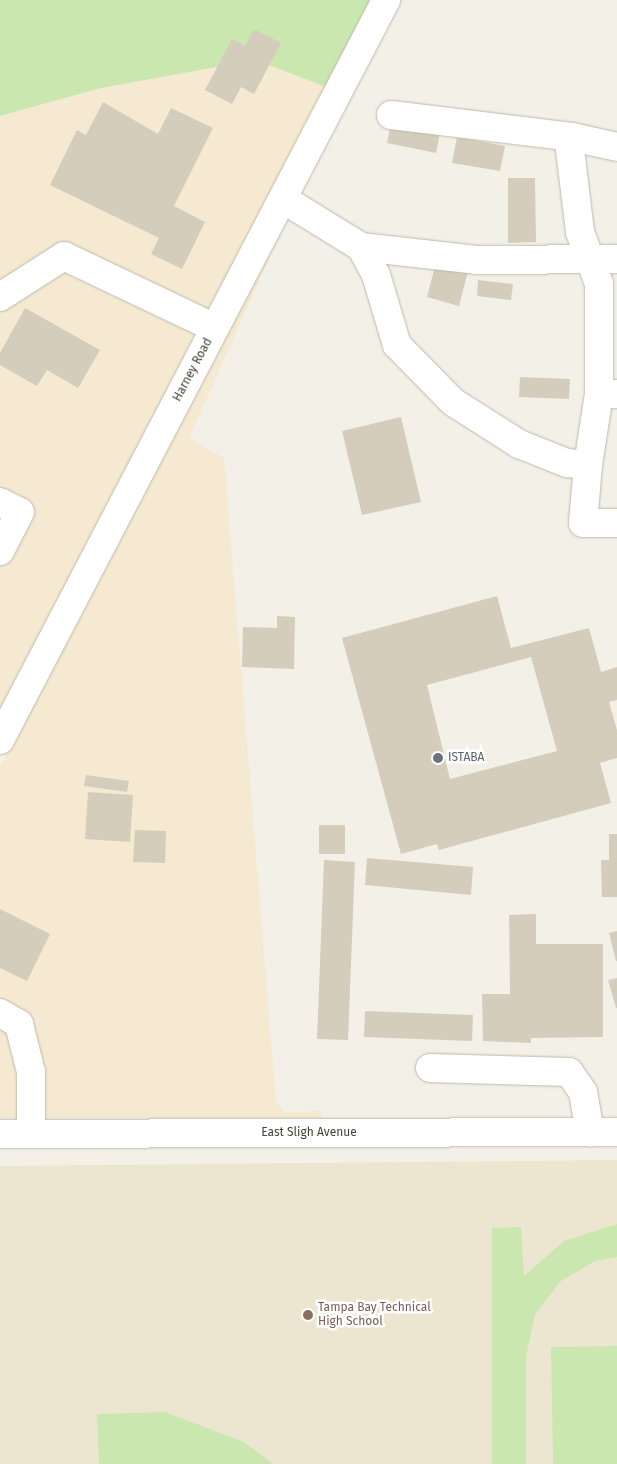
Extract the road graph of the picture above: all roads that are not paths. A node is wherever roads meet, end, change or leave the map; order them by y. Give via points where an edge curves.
1 (386, 0) edge
2 (392, 115) dead end
3 (572, 137) junction
4 (617, 147) edge
5 (282, 198) junction
6 (361, 247) junction
7 (590, 259) junction
8 (617, 259) edge
9 (0, 298) edge
10 (215, 328) junction
11 (608, 394) edge
12 (588, 465) junction
13 (0, 502) edge
14 (617, 523) edge
15 (0, 551) edge
16 (0, 740) edge
17 (0, 1013) edge
18 (430, 1068) dead end
19 (590, 1132) junction
20 (617, 1132) edge
21 (0, 1134) edge
22 (31, 1134) junction

1 - 5 street, Harney Road
2 - 3 street
3 - 4 street
3 - 7 street via 569,142 580,232
5 - 6 street
5 - 10 street, Harney Road
6 - 7 street via 476,260
6 - 12 street via 376,275 398,345 453,402 519,444 567,463
7 - 8 street
7 - 11 street via 599,284
9 - 10 street via 64,256
10 - 16 street, Harney Road
11 - 12 street
12 - 14 street via 583,523
13 - 15 street via 20,512
17 - 22 street via 19,1024 31,1072
18 - 19 street via 569,1072 583,1092
19 - 20 street, East Sligh Avenue
19 - 22 street, East Sligh Avenue
21 - 22 street, East Sligh Avenue

